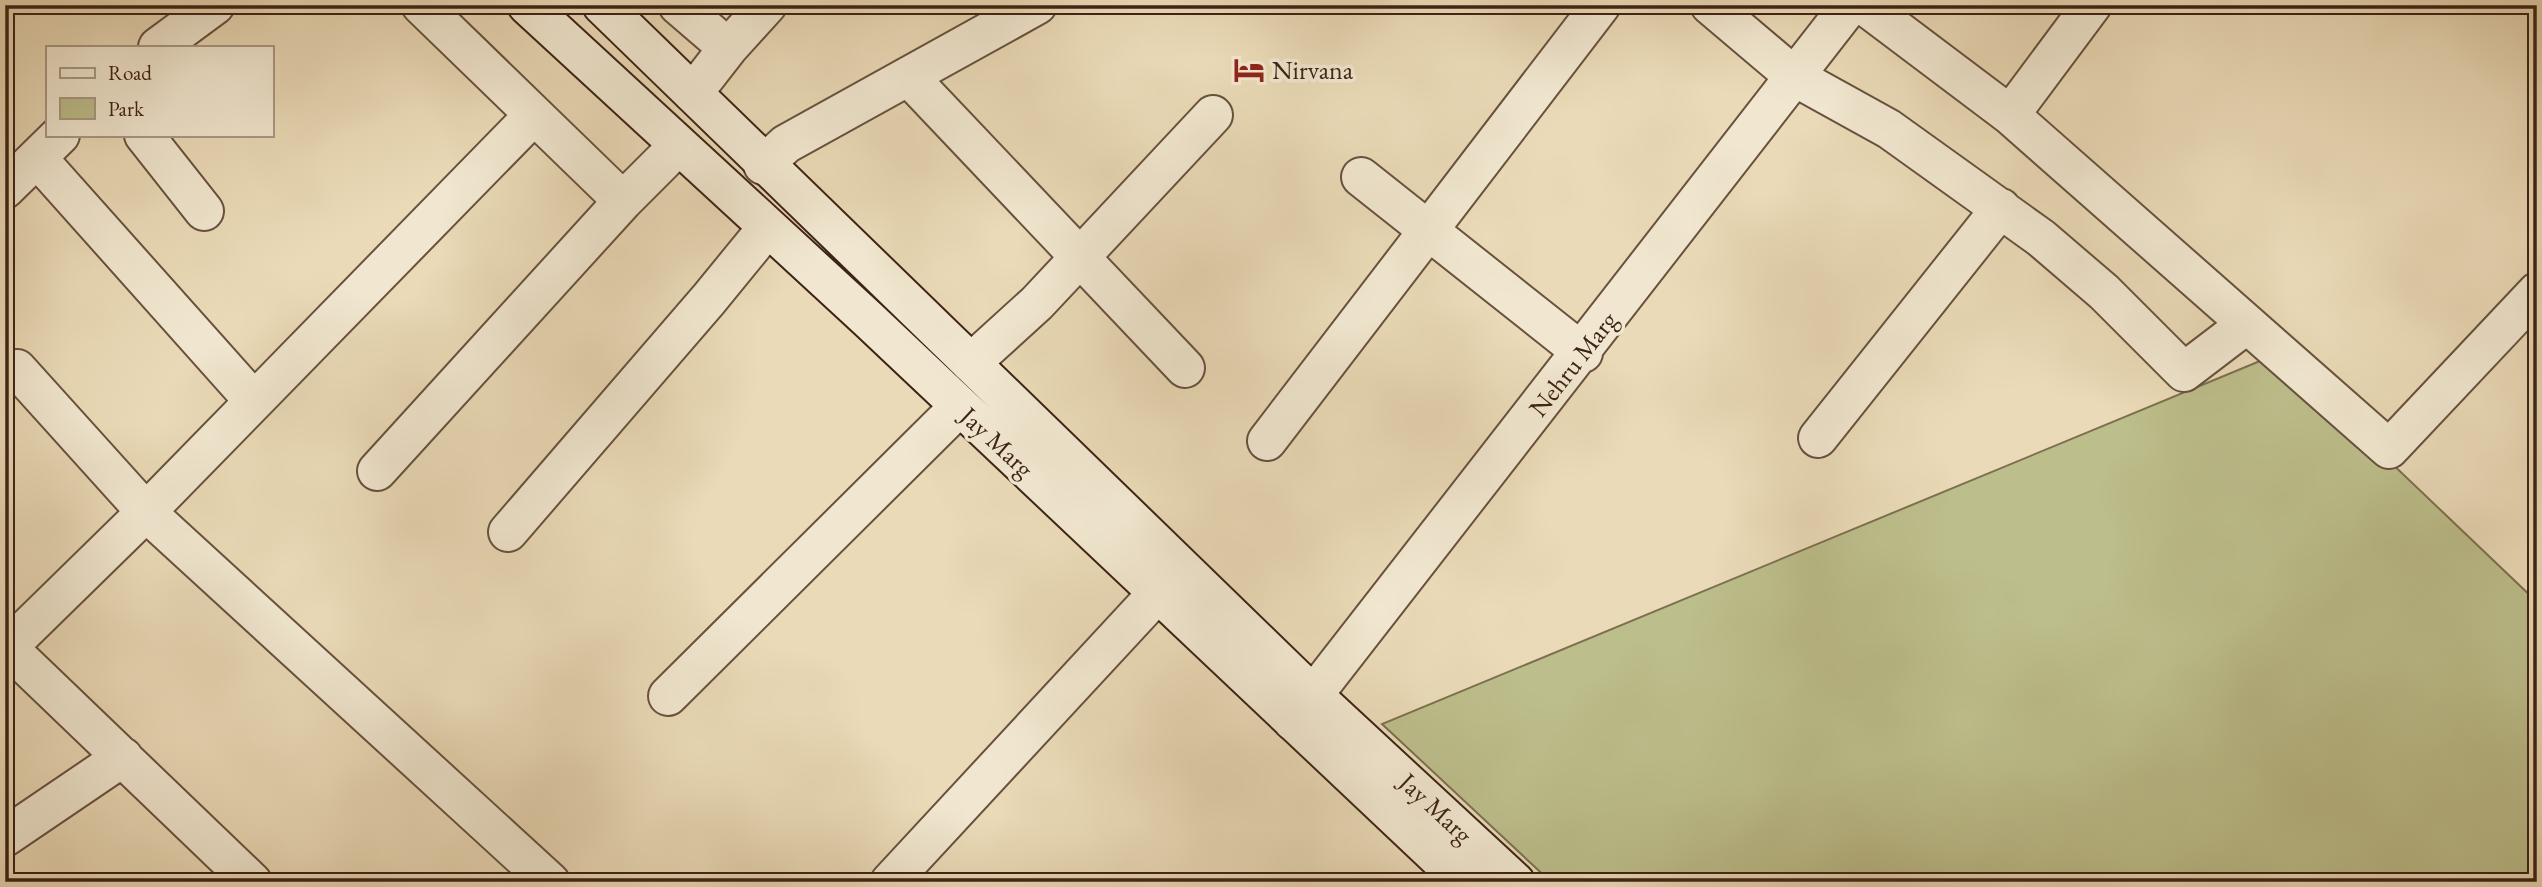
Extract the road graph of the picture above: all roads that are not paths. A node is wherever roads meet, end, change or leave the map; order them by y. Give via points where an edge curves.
1 (215, 5) edge
2 (421, 5) edge
3 (527, 5) edge
4 (601, 5) edge
5 (678, 5) edge
6 (767, 5) edge
7 (1037, 5) edge
8 (1601, 5) edge
9 (1710, 5) edge
10 (1850, 5) edge
11 (1864, 5) edge
12 (2092, 5) edge
13 (159, 46) edge
14 (728, 48) junction
15 (909, 77) junction
16 (1795, 77) junction
17 (693, 93) junction
18 (534, 115) junction
19 (1213, 115) dead end
20 (2010, 115) junction
21 (145, 136) edge
22 (677, 146) junction
23 (49, 147) edge
24 (763, 165) junction
25 (1361, 177) dead end
26 (5, 189) edge
27 (623, 201) junction
28 (2001, 208) junction
29 (204, 211) dead end
30 (767, 228) junction
31 (1428, 231) junction
32 (1081, 256) junction
33 (2537, 292) edge
34 (2247, 324) junction
35 (1583, 353) junction
36 (971, 363) junction
37 (1185, 368) dead end
38 (17, 369) dead end
39 (254, 401) junction
40 (960, 407) junction
41 (1818, 439) dead end
42 (1267, 441) dead end
43 (377, 471) dead end
44 (146, 512) junction
45 (508, 532) dead end
46 (1170, 580) junction
47 (6, 646) edge
48 (668, 696) dead end
49 (1303, 708) junction
50 (122, 757) junction
51 (5, 837) edge
52 (904, 877) edge
53 (252, 882) edge
54 (550, 882) edge
55 (1464, 882) edge
56 (1515, 882) edge

1 - 13 street
2 - 18 street
3 - 22 street, Jay Marg
4 - 17 street, Jay Marg
5 - 14 street
6 - 14 street
7 - 15 street
8 - 31 street
9 - 16 street
10 - 16 street, Nehru Marg
11 - 20 street
12 - 20 street
14 - 17 street
15 - 24 street via 786,144
15 - 32 street
16 - 28 street via 1889,130
16 - 35 street, Nehru Marg
17 - 24 street, Jay Marg
18 - 27 street
18 - 39 street
19 - 32 street
20 - 34 street
21 - 29 street
22 - 27 street
22 - 30 street, Jay Marg
23 - 26 street
23 - 39 street
24 - 36 street, Jay Marg
25 - 31 street
27 - 43 street
28 - 34 street via 2104,292 2184,372
28 - 41 street
30 - 40 street, Jay Marg
30 - 45 street
31 - 35 street
31 - 42 street
32 - 36 street
32 - 37 street
33 - 34 street via 2389,449
35 - 49 street, Nehru Marg
36 - 46 street, Jay Marg
38 - 44 street
39 - 44 street
40 - 46 street, Jay Marg
40 - 48 street
44 - 47 street
44 - 54 street
46 - 49 street, Jay Marg
46 - 52 street
47 - 50 street
49 - 55 street, Jay Marg
49 - 56 street, Jay Marg
50 - 51 street
50 - 53 street

